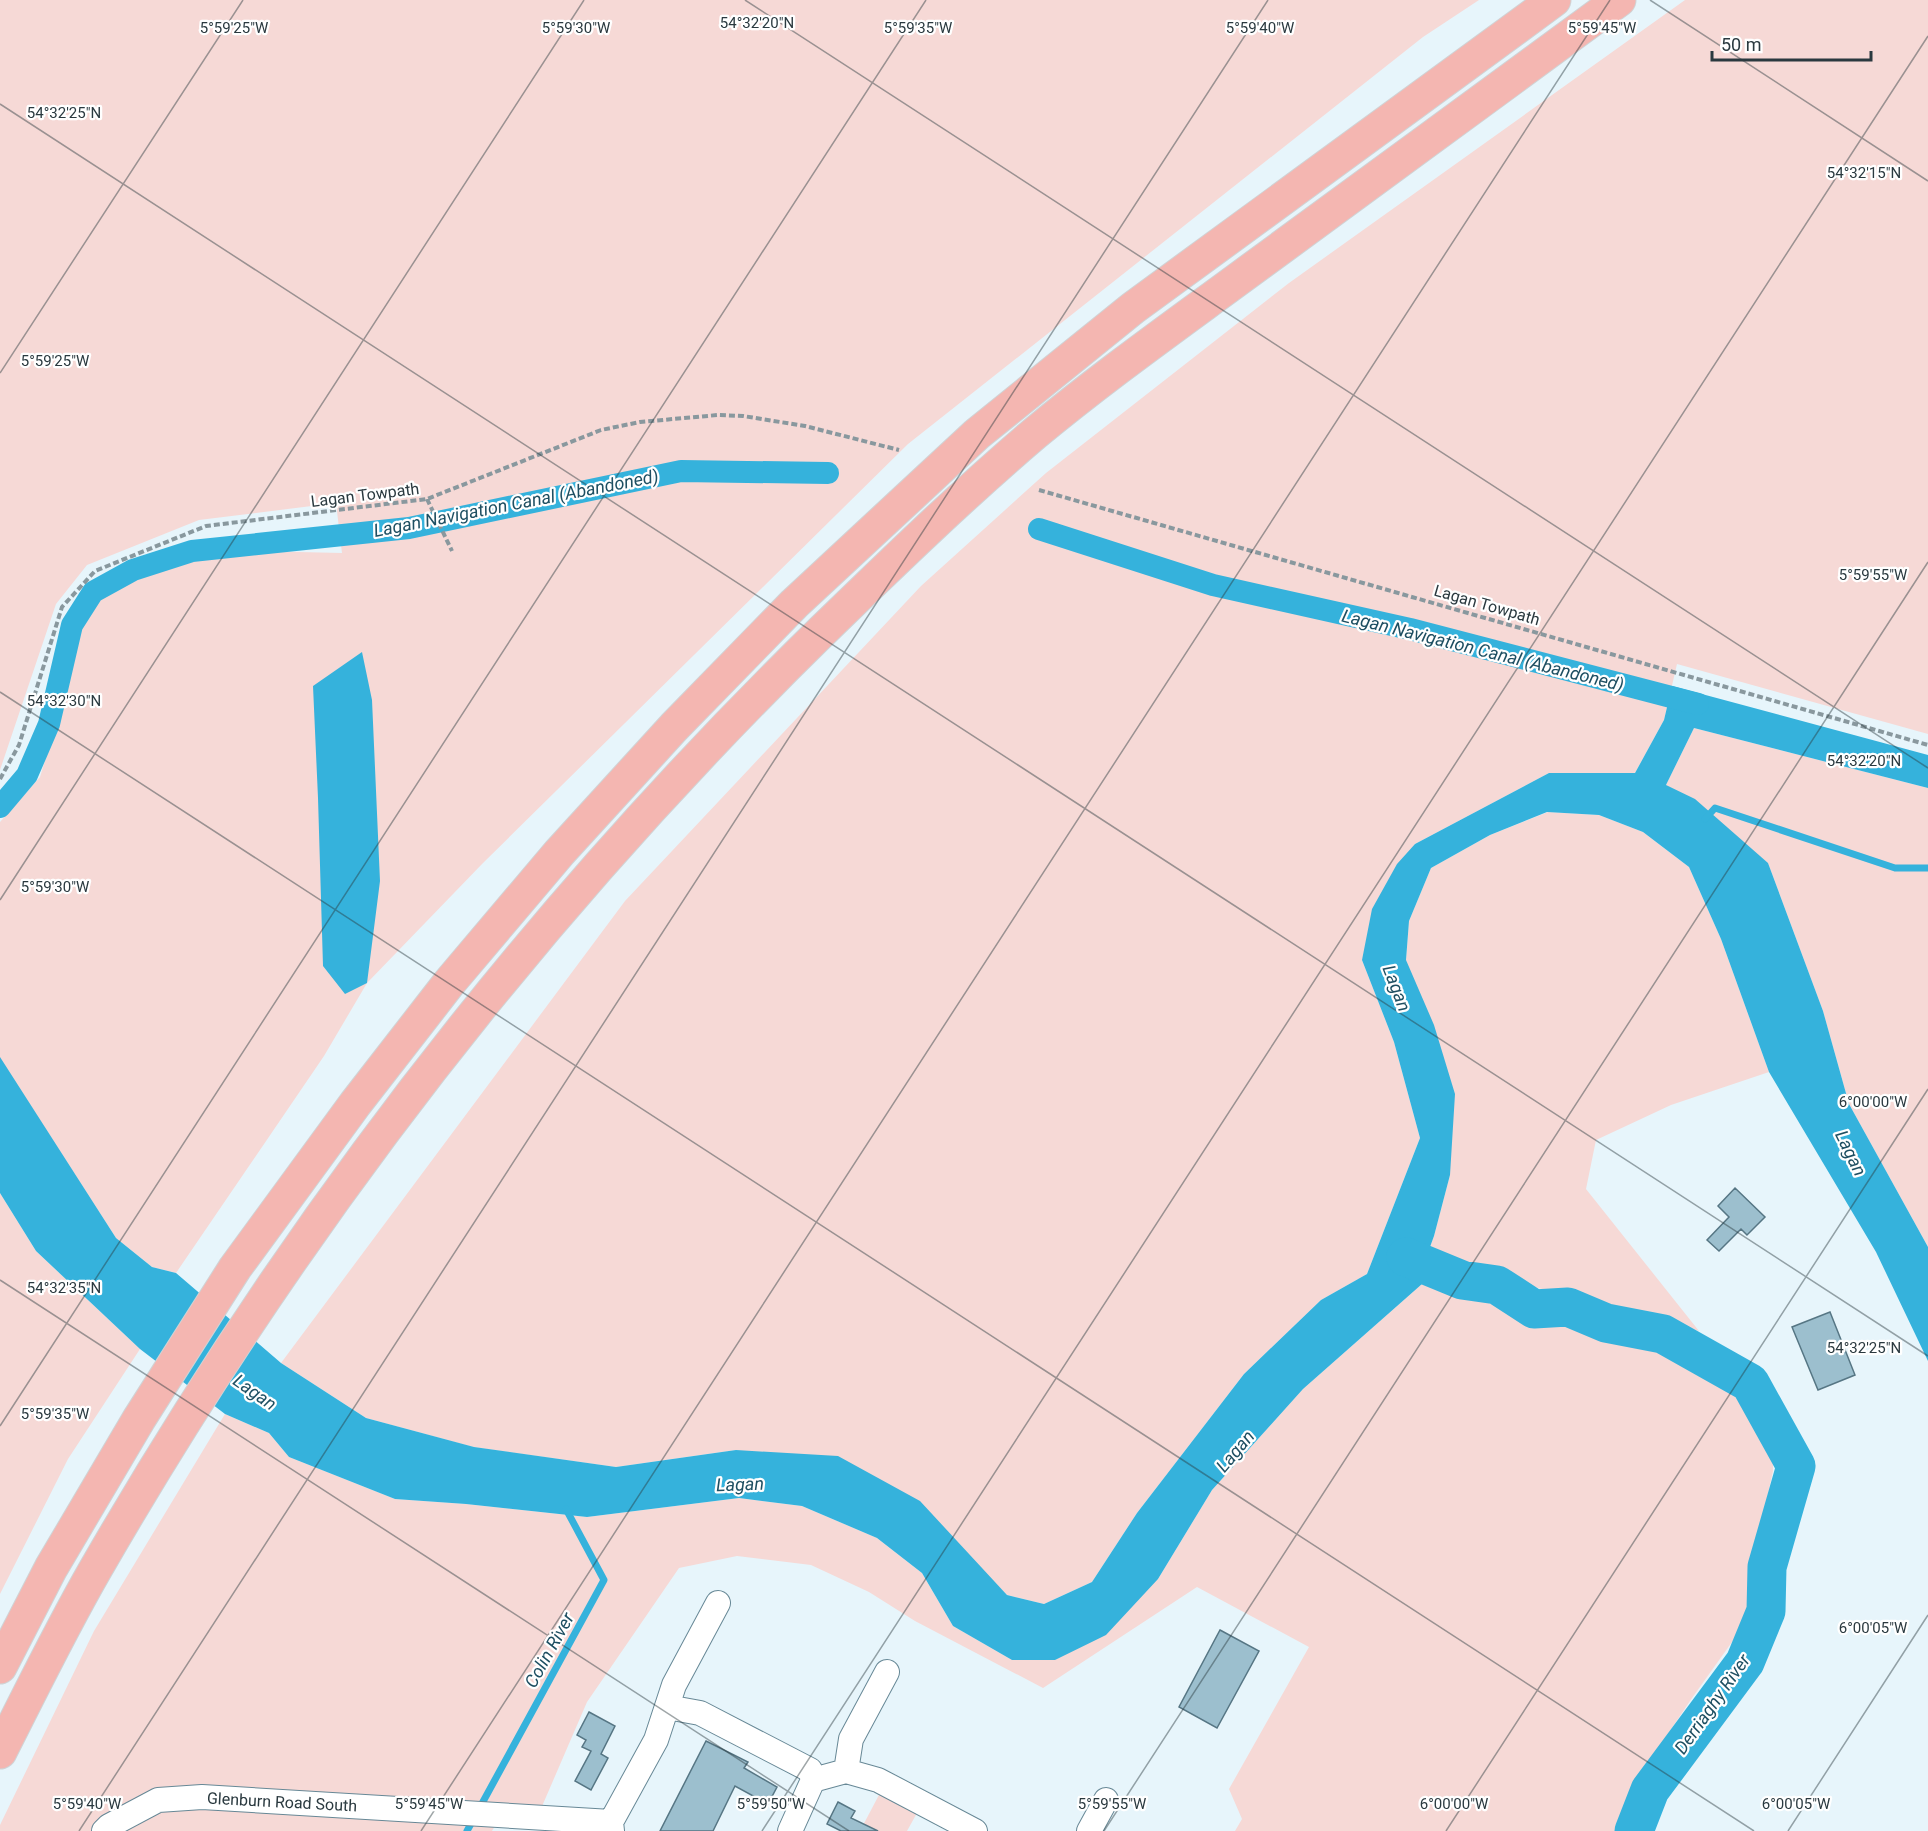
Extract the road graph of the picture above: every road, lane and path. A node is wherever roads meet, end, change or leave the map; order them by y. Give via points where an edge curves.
1 (1554, 0) edge
2 (1618, 0) edge
3 (898, 450) dead end
4 (1039, 490) dead end
5 (427, 500) junction
6 (452, 551) dead end
7 (1928, 745) edge
8 (0, 779) edge
9 (717, 1603) dead end
10 (0, 1667) edge
11 (887, 1672) dead end
12 (667, 1707) junction
13 (0, 1752) edge
14 (846, 1771) junction
15 (813, 1780) junction
16 (1106, 1800) dead end
17 (612, 1826) edge
18 (104, 1831) edge
19 (790, 1831) edge
20 (975, 1831) edge
21 (1089, 1831) edge

1 - 10 highway via 1134,308 977,434 794,604 674,727 449,983 235,1268 51,1568
2 - 13 highway via 1053,419 855,599 675,781 481,1003 269,1291 94,1572
3 - 5 path, Lagan Towpath via 805,426 743,416 640,422 601,430
4 - 7 path, Lagan Towpath
5 - 6 path
5 - 8 path, Lagan Towpath via 206,526 95,571 62,607 19,745
9 - 12 lane via 674,1685
11 - 14 lane via 851,1738
12 - 15 lane via 700,1713 810,1770
12 - 17 lane via 656,1740
14 - 15 lane
14 - 20 lane via 878,1780
15 - 19 lane
16 - 21 lane
17 - 18 lane, Glenburn Road South via 541,1817 202,1797 158,1800

